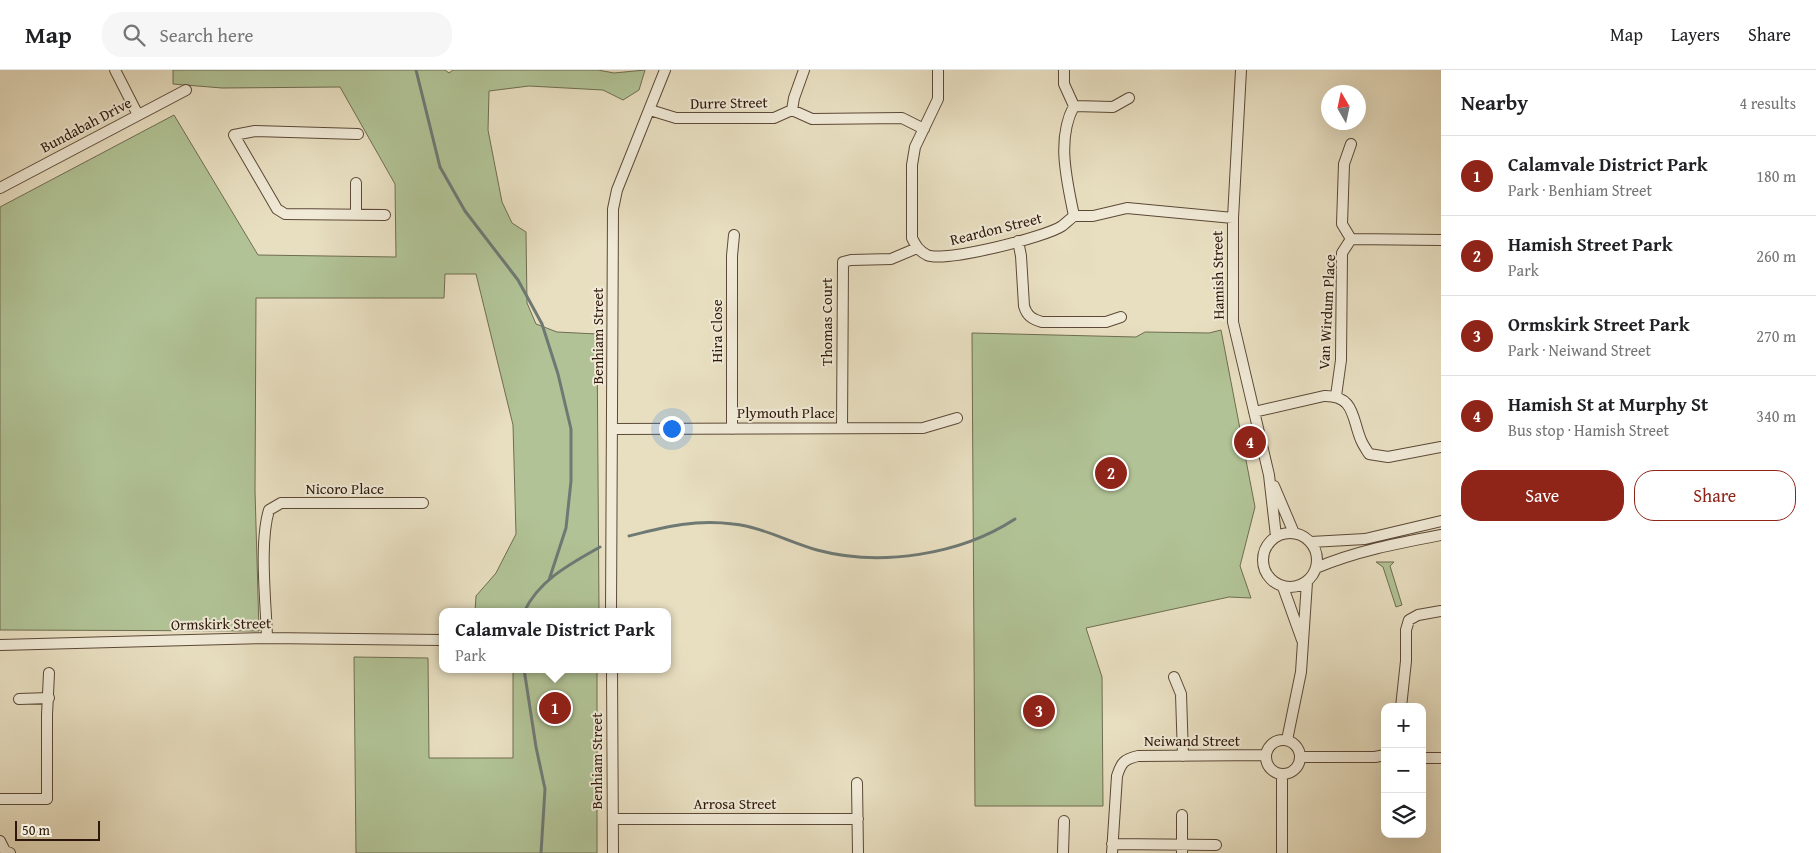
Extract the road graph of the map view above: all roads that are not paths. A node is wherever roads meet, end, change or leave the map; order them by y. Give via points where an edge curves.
1 (115, 70) edge
2 (665, 70) edge
3 (804, 70) edge
4 (938, 70) edge
5 (1064, 70) edge
6 (1241, 70) edge
7 (186, 90) dead end
8 (1129, 98) dead end
9 (1074, 106) junction
10 (650, 110) junction
11 (792, 110) junction
12 (138, 115) junction
13 (924, 129) junction
14 (358, 134) dead end
15 (1352, 144) dead end
16 (356, 184) dead end
17 (0, 188) edge
18 (356, 214) junction
19 (384, 215) dead end
20 (1074, 216) junction
21 (1233, 218) junction
22 (734, 235) dead end
23 (1351, 239) junction
24 (1441, 240) edge
25 (1018, 241) junction
26 (917, 248) junction
27 (1121, 317) dead end
28 (1336, 396) junction
29 (1254, 412) junction
30 (957, 418) dead end
31 (732, 428) junction
32 (842, 428) junction
33 (613, 429) junction
34 (1441, 447) edge
35 (1269, 475) junction
36 (423, 503) dead end
37 (1441, 522) edge
38 (1294, 533) junction
39 (1441, 535) edge
40 (1276, 536) junction
41 (1311, 542) junction
42 (1316, 568) junction
43 (1307, 582) junction
44 (1283, 587) junction
45 (611, 608) edge
46 (1441, 611) edge
47 (267, 638) junction
48 (439, 640) edge
49 (1303, 644) junction
50 (0, 645) edge
51 (49, 673) dead end
52 (612, 673) edge
53 (1174, 677) dead end
54 (49, 698) junction
55 (19, 699) dead end
56 (1401, 703) edge
57 (1287, 740) junction
58 (1183, 756) junction
59 (1266, 756) junction
60 (1381, 756) edge
61 (1300, 757) junction
62 (1426, 758) edge
63 (1441, 758) edge
64 (1282, 774) junction
65 (857, 783) dead end
66 (0, 800) edge
67 (1182, 815) dead end
68 (613, 819) junction
69 (858, 819) junction
70 (1064, 821) dead end
71 (0, 841) edge
72 (1216, 845) dead end
73 (1112, 848) edge
74 (1182, 849) edge
75 (10, 853) edge
76 (613, 853) edge
77 (858, 853) edge
78 (1063, 853) edge
79 (1282, 853) edge

1 - 12 street
2 - 10 street, Benhiam Street
3 - 11 street
4 - 13 street via 938,99
5 - 9 street via 1064,84
6 - 21 street, Hamish Street
7 - 12 street, Bundabah Drive
8 - 9 street via 1113,107
9 - 20 street via 1067,120 1065,152
10 - 11 street, Durre Street via 676,118 774,118
10 - 33 street, Benhiam Street via 617,190 613,208
11 - 13 street via 812,119 902,118
12 - 17 street, Bundabah Drive
13 - 26 street via 915,147 912,165 912,238
14 - 18 street via 254,131 234,135 278,209 285,214
15 - 23 street, Van Wirdum Place via 1344,164 1342,224
16 - 18 street
18 - 19 street
20 - 21 street via 1092,216 1127,208
20 - 25 street, Reardon Street via 1062,227
21 - 29 street, Hamish Street via 1233,322
22 - 31 street, Hira Close
23 - 24 street
23 - 28 street, Van Wirdum Place via 1342,253 1341,360
25 - 26 street, Reardon Street via 979,252 943,257 928,256
25 - 27 street via 1024,306 1033,319 1042,322 1106,322
26 - 32 street, Thomas Court via 891,259 843,262
28 - 29 street
28 - 34 street via 1356,418 1360,440 1369,454 1388,457
29 - 35 street, Hamish Street
30 - 32 street, Plymouth Place via 923,428
31 - 32 street, Plymouth Place
31 - 33 street, Plymouth Place
33 - 45 street, Benhiam Street
35 - 38 street, Hamish Street
35 - 40 street, Hamish Street
36 - 47 street, Nicoro Place via 281,503 269,510 265,554
37 - 41 street via 1365,538
38 - 40 street
38 - 41 street
39 - 42 street via 1381,547
40 - 44 street via 1269,542 1262,559 1268,577
41 - 42 street via 1316,550
42 - 43 street
43 - 44 street via 1291,588
43 - 49 street
44 - 49 street
46 - 56 street via 1409,620
47 - 48 street, Ormskirk Street
47 - 50 street, Ormskirk Street
49 - 57 street via 1301,672
51 - 54 street
52 - 68 street, Benhiam Street
53 - 58 street via 1182,694
54 - 55 street
54 - 66 street via 47,799
57 - 59 street via 1275,742
57 - 61 street via 1297,746
58 - 59 street, Neiwand Street
58 - 73 street, Neiwand Street via 1138,756 1127,758 1121,764 1117,776
59 - 64 street via 1272,770
60 - 61 street
61 - 64 street via 1293,771
62 - 63 street
64 - 79 street
65 - 69 street
67 - 74 street
68 - 69 street, Arrosa Street
68 - 76 street, Benhiam Street
69 - 77 street
70 - 78 street
71 - 75 street via 5,851
72 - 74 street
73 - 74 street

